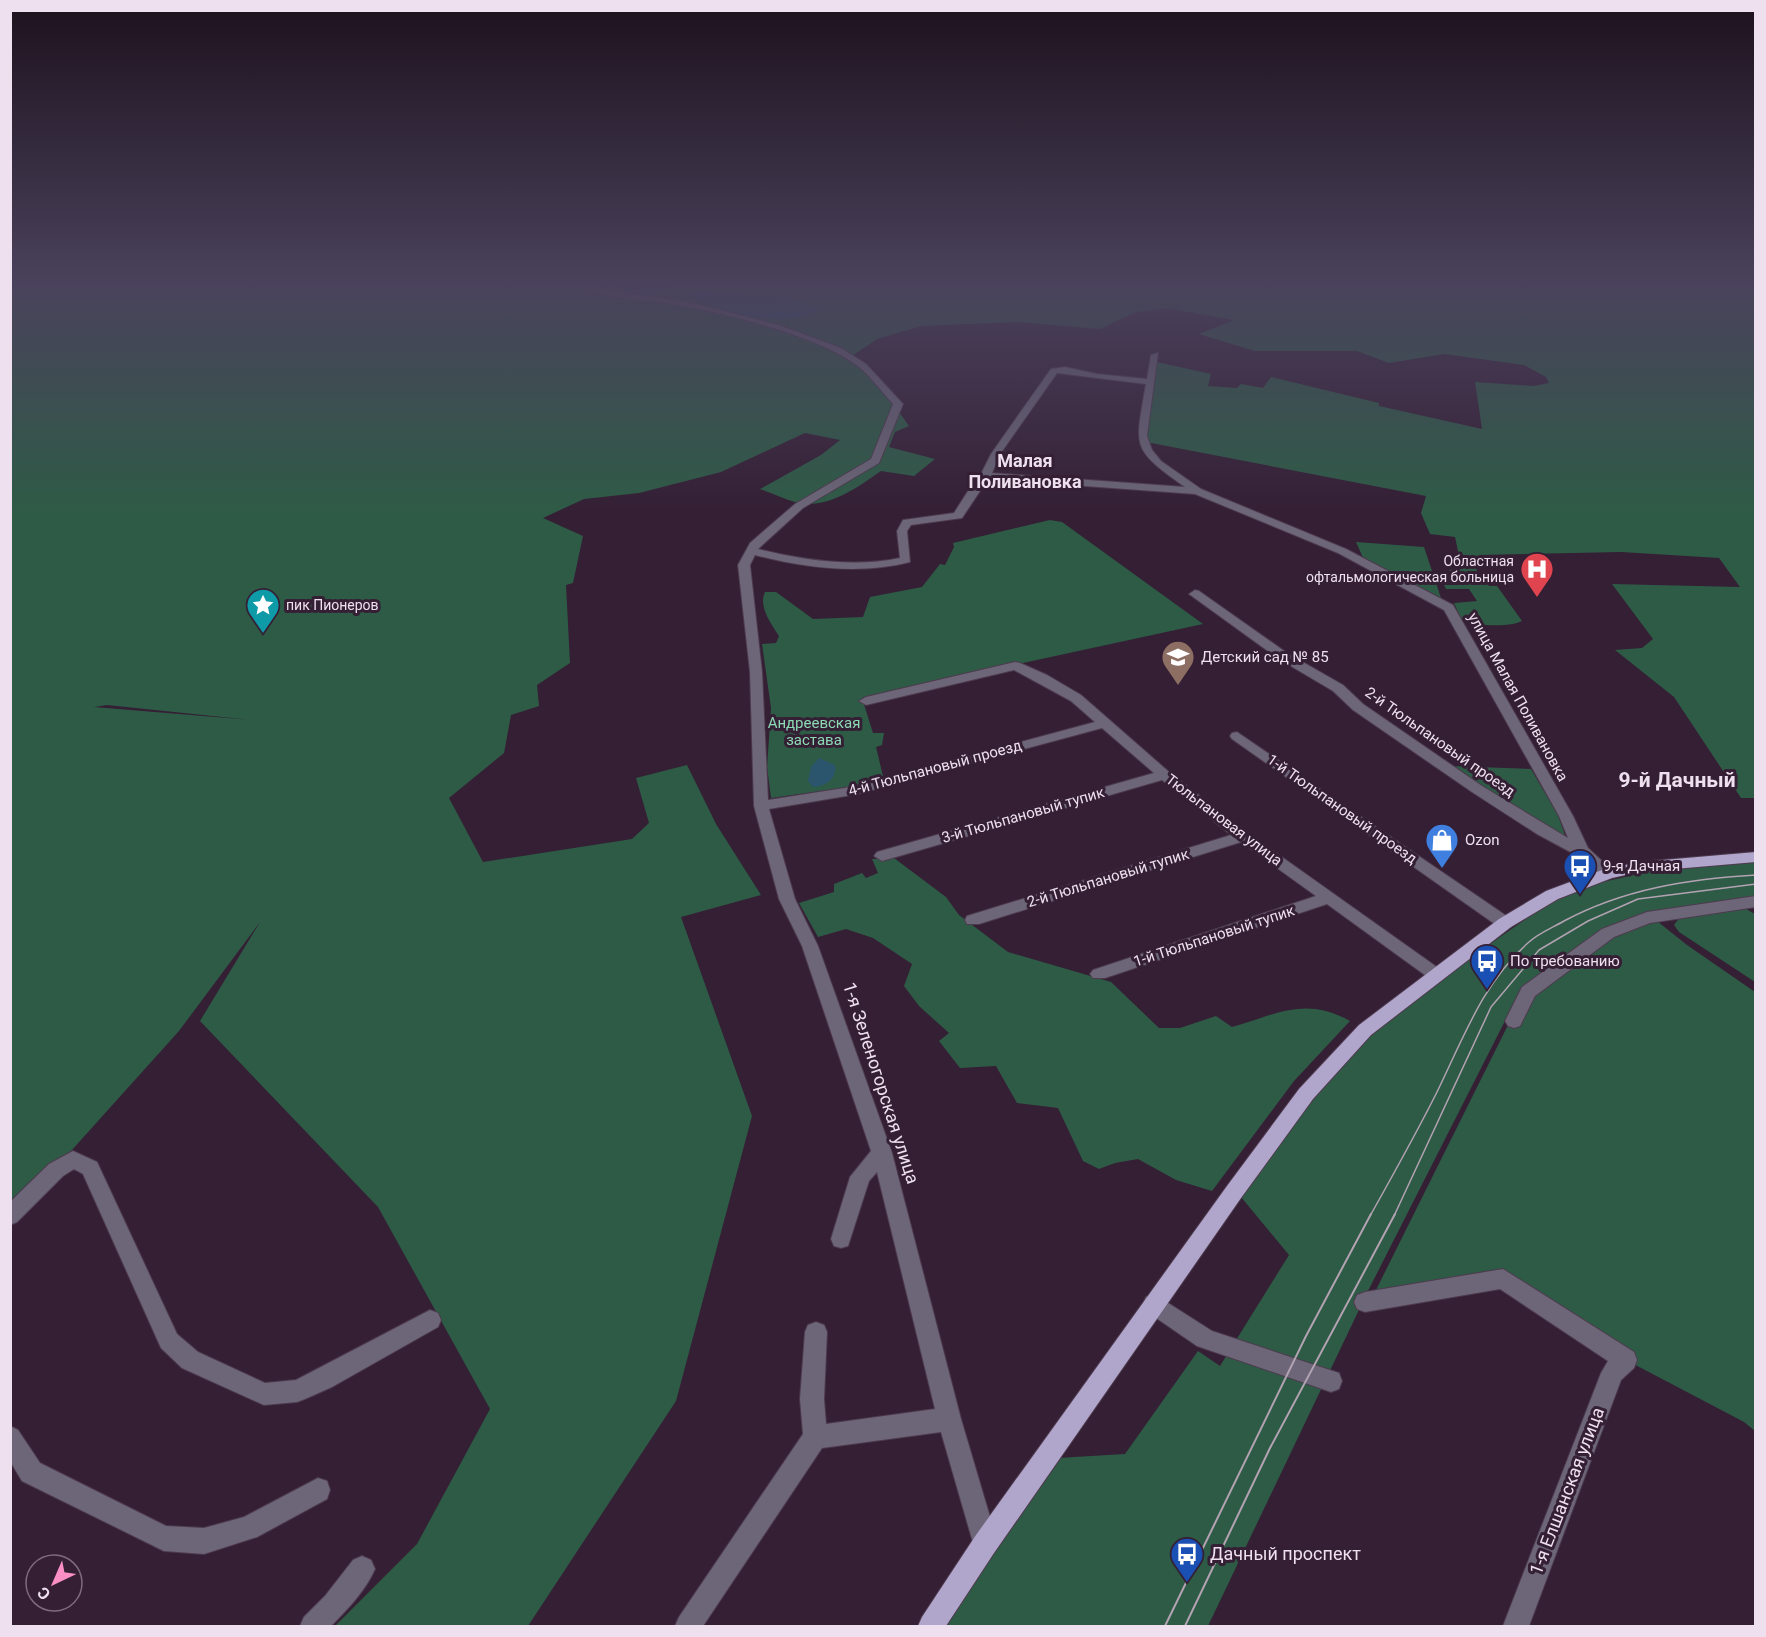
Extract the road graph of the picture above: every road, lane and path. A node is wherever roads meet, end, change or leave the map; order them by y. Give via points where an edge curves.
1 (854, 361) edge
2 (1154, 361) edge
3 (1151, 382) junction
4 (986, 476) junction
5 (1197, 491) junction
6 (750, 550) junction
7 (1195, 594) dead end
8 (866, 701) dead end
9 (1106, 723) junction
10 (1237, 736) dead end
11 (1164, 775) junction
12 (761, 806) junction
13 (1243, 836) junction
14 (1581, 851) junction
15 (882, 856) dead end
16 (1755, 857) edge
17 (1608, 874) junction
18 (1329, 898) junction
19 (1755, 902) edge
20 (973, 920) dead end
21 (1505, 923) junction
22 (1099, 974) dead end
23 (1435, 974) junction
24 (1514, 1021) dead end
25 (882, 1153) junction
26 (10, 1216) edge
27 (841, 1239) dead end
28 (1365, 1302) dead end
29 (1154, 1304) junction
30 (430, 1320) dead end
31 (816, 1332) dead end
32 (1331, 1381) dead end
33 (949, 1419) junction
34 (815, 1437) junction
35 (10, 1438) edge
36 (318, 1490) dead end
37 (985, 1544) junction
38 (362, 1569) dead end
39 (313, 1626) edge
40 (688, 1626) edge
41 (931, 1626) edge
42 (1516, 1626) edge

1 - 6 street via 898,404 875,461 799,506
2 - 3 street, улица Малая Поливановка
3 - 4 street via 1097,377 1065,369 1054,371 997,450
3 - 5 street, улица Малая Поливановка via 1143,442 1157,463
4 - 5 street
4 - 6 street via 958,516 907,522 902,531 906,560 834,565
5 - 14 street, улица Малая Поливановка via 1342,552 1449,608 1566,816
6 - 12 street, 1-я Зеленогорская улица via 744,565 756,672
7 - 14 street, 2-й Тюльпановый проезд via 1283,656 1338,688 1358,707 1477,789
8 - 9 street, Тюльпановая улица via 1015,666 1076,698
9 - 11 street, Тюльпановая улица
9 - 12 street, 4-й Тюльпановый проезд via 858,790
10 - 21 street, 1-й Тюльпановый проезд
11 - 13 street, Тюльпановая улица
11 - 15 street, 3-й Тюльпановый тупик
12 - 25 street, 1-я Зеленогорская улица via 787,899 810,945
13 - 18 street, Тюльпановая улица
13 - 20 street, 2-й Тюльпановый тупик
14 - 17 street, улица Малая Поливановка
16 - 17 main road via 1661,864
17 - 21 main road via 1552,895
18 - 22 street, 1-й Тюльпановый тупик
18 - 23 street, Тюльпановая улица
19 - 24 street via 1647,918 1608,933 1528,992
21 - 23 main road
23 - 29 main road via 1365,1030 1306,1094
25 - 27 street via 860,1177
25 - 33 street, 1-я Зеленогорская улица
26 - 30 street via 56,1170 73,1159 90,1168 169,1341 190,1360 264,1394 297,1391 324,1379
28 - 42 street, 1-я Елшанская улица via 1503,1279 1626,1360 1612,1373
29 - 32 street via 1205,1339
29 - 37 main road
31 - 34 street via 812,1399
33 - 34 street
33 - 37 street, 1-я Зеленогорская улица
34 - 40 street
35 - 36 street via 31,1472 164,1538 204,1540 248,1528
37 - 41 main road
38 - 39 street

